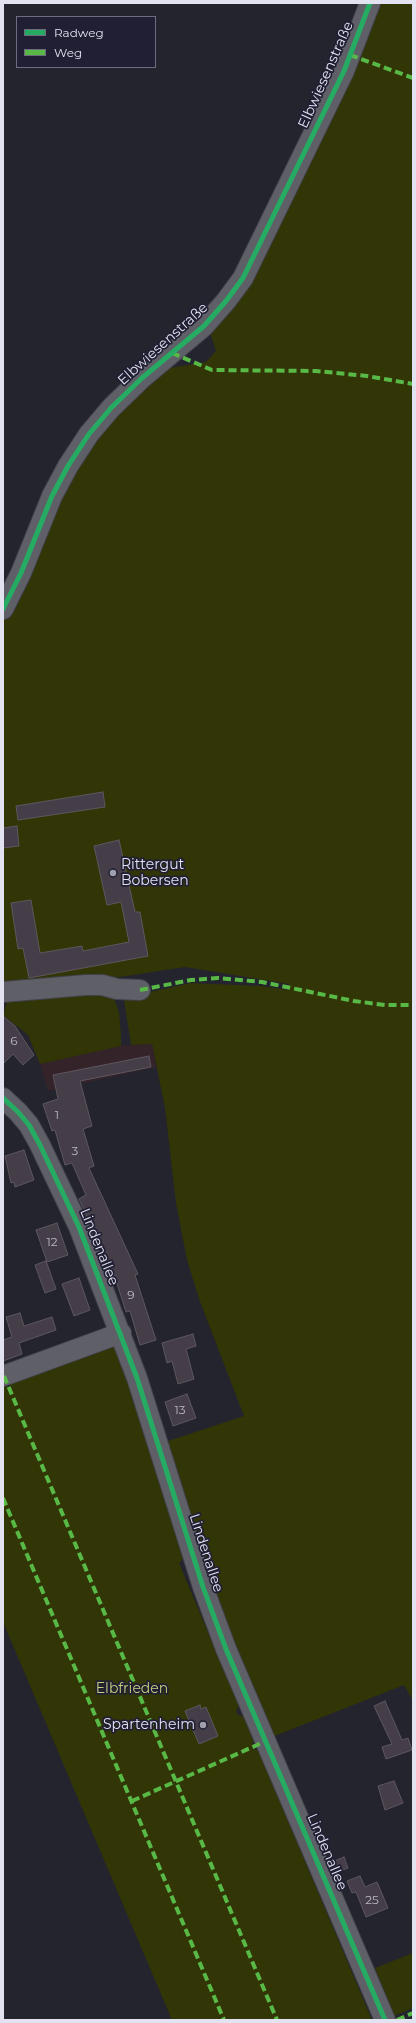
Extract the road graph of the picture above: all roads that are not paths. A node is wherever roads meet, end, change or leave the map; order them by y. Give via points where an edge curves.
1 (370, 3) edge
2 (3, 608) edge
3 (140, 990) dead end
4 (3, 992) edge
5 (3, 1098) edge
6 (120, 1333) junction
7 (3, 1376) edge
8 (385, 2020) edge

1 - 2 street, Elbwiesenstraße via 344,71 243,278 204,326 142,378 89,434 52,496 21,573
3 - 4 street via 86,985
5 - 6 street, Lindenallee via 29,1125 43,1151 79,1227
6 - 7 street
6 - 8 street, Lindenallee via 137,1378 203,1587 226,1649

